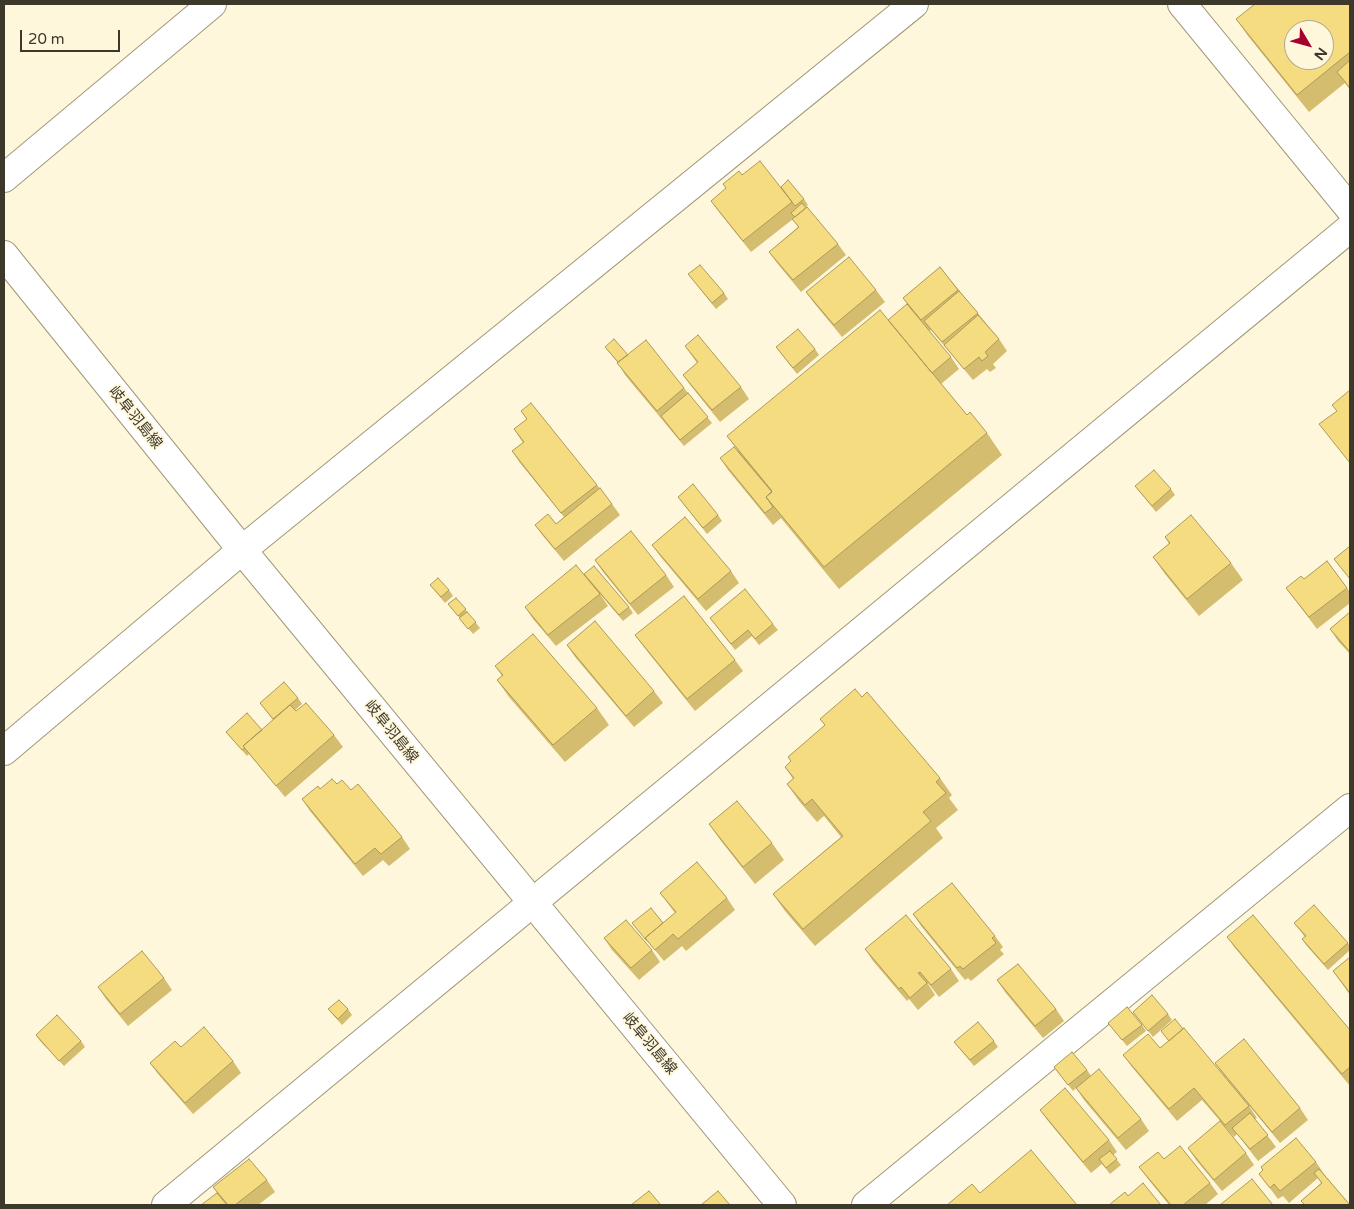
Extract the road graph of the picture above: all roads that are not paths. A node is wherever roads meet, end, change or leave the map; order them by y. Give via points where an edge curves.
1 (212, 4) edge
2 (914, 4) edge
3 (1182, 4) edge
4 (4, 178) edge
5 (1350, 209) edge
6 (1350, 228) edge
7 (4, 255) edge
8 (242, 550) junction
9 (4, 750) edge
10 (1350, 808) edge
11 (533, 904) junction
12 (166, 1205) edge
13 (782, 1205) edge
14 (866, 1205) edge

1 - 4 street
2 - 8 street
3 - 5 street
6 - 11 street
7 - 8 street, 岐阜羽島線
8 - 9 street
8 - 11 street, 岐阜羽島線
10 - 14 street
11 - 12 street
11 - 13 street, 岐阜羽島線

